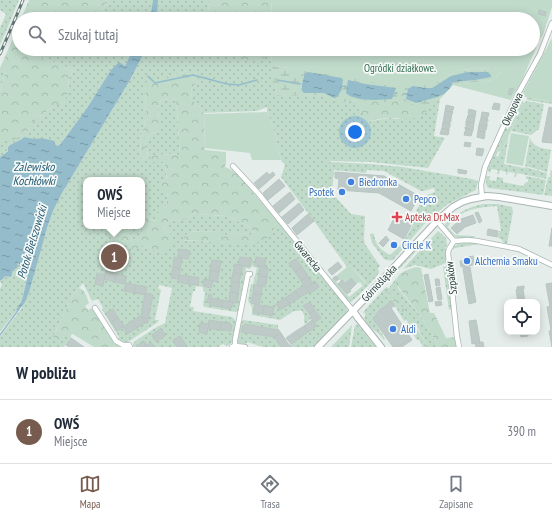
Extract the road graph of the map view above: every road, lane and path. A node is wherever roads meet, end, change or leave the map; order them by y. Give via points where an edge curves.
1 (552, 24) edge
2 (540, 54) edge
3 (539, 56) edge
4 (233, 166) dead end
5 (483, 173) junction
6 (490, 174) dead end
7 (482, 197) junction
8 (552, 206) edge
9 (436, 222) junction
10 (454, 241) junction
11 (552, 265) edge
12 (250, 274) dead end
13 (95, 308) dead end
14 (353, 311) junction
15 (233, 346) edge
16 (130, 347) edge
17 (245, 347) edge
18 (318, 347) edge
19 (381, 347) edge
20 (459, 347) edge

1 - 2 street, Okopowa
3 - 5 street, Okopowa
4 - 14 street, Gwarecka via 258,192
5 - 6 street
5 - 7 street, Okopowa
7 - 8 street, Górnośląska via 499,197
7 - 9 street, Górnośląska via 453,207
9 - 10 street
9 - 14 street, Górnośląska
10 - 11 street via 477,241 519,249
10 - 20 street, Szpaków via 448,254
12 - 15 street
13 - 16 street via 116,341
14 - 18 street, Górnośląska
14 - 19 street, Gwarecka
15 - 17 street

